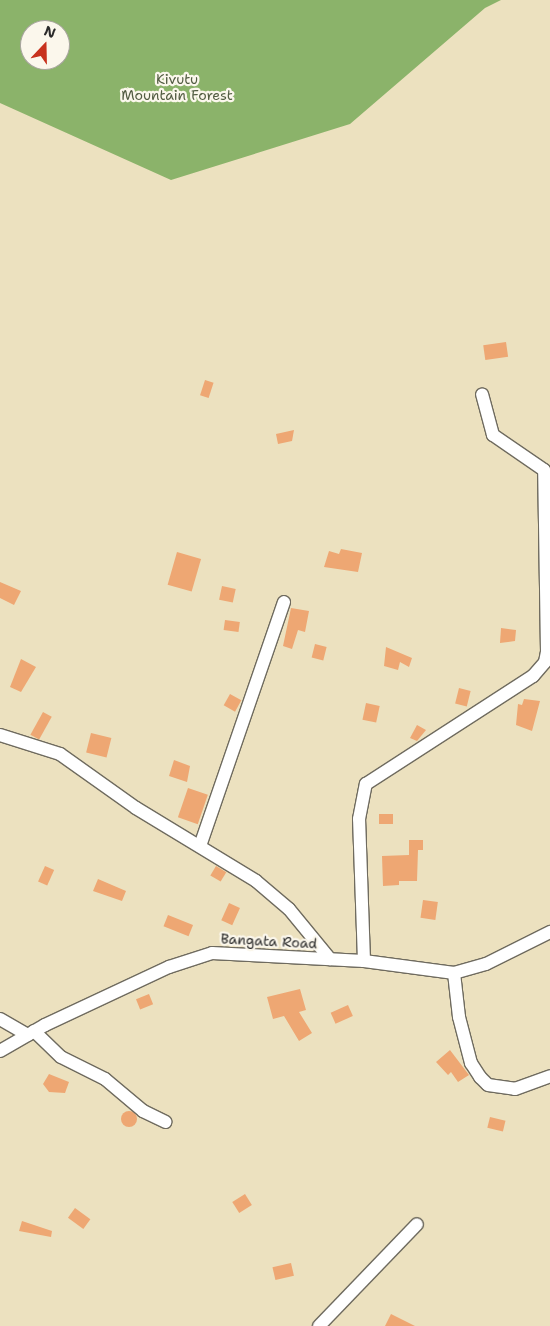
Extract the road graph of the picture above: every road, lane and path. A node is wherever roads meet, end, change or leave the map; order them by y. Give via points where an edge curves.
1 (482, 394) dead end
2 (284, 602) dead end
3 (0, 735) edge
4 (200, 846) junction
5 (550, 932) edge
6 (330, 959) junction
7 (364, 961) junction
8 (454, 973) junction
9 (0, 1019) edge
10 (31, 1033) junction
11 (0, 1052) edge
12 (550, 1076) edge
13 (166, 1122) dead end
14 (417, 1224) dead end
15 (319, 1326) edge

1 - 7 street via 493,435 544,470 545,662 533,676 366,784 359,818
2 - 4 street
3 - 4 street via 60,754 136,808
4 - 6 street via 256,881 289,909
5 - 8 street, Bangata Road via 486,964
6 - 7 street, Bangata Road
6 - 10 street, Bangata Road via 225,952 201,955
7 - 8 street, Bangata Road
8 - 12 street via 459,1017 471,1063 480,1077 488,1085 515,1089
9 - 10 street
10 - 11 street, Bangata Road
10 - 13 street via 61,1057 105,1079 143,1111
14 - 15 street

